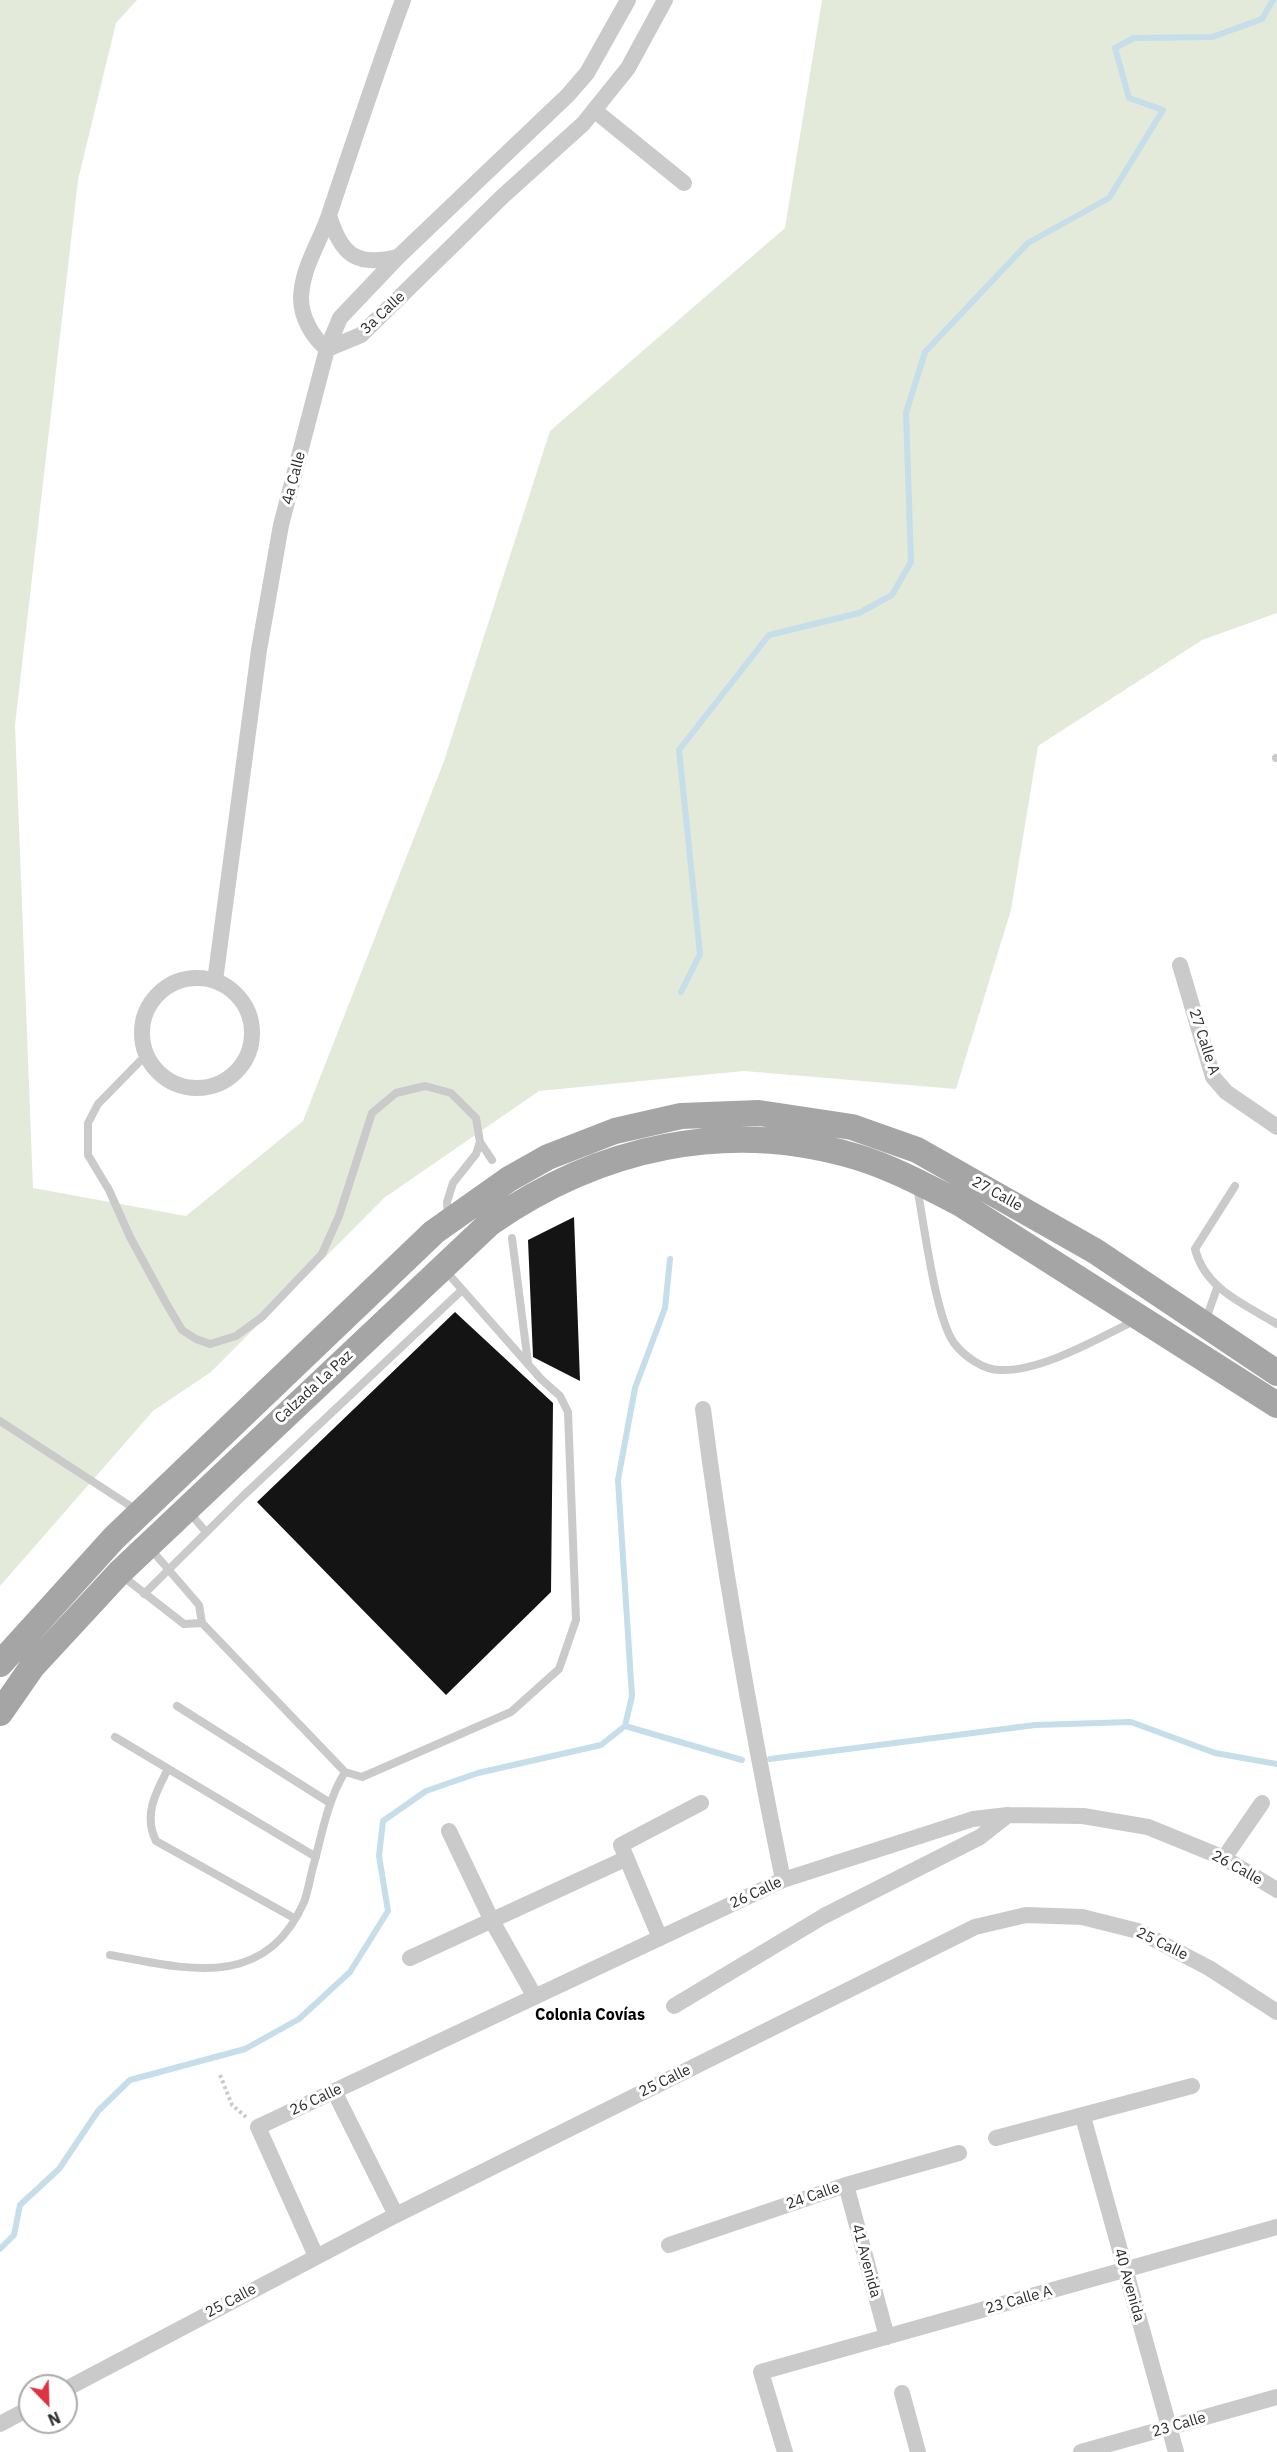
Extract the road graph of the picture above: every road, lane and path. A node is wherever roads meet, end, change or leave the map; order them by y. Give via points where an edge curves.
1 (403, 0) edge
2 (628, 0) edge
3 (665, 0) edge
4 (594, 110) junction
5 (684, 183) dead end
6 (329, 215) junction
7 (398, 257) junction
8 (327, 348) junction
9 (1180, 965) dead end
10 (214, 981) junction
11 (146, 1055) junction
12 (681, 1116) joint
13 (1277, 1127) edge
14 (480, 1142) junction
15 (684, 1143) joint
16 (492, 1160) dead end
17 (916, 1181) junction
18 (1235, 1186) dead end
19 (448, 1222) junction
20 (512, 1238) dead end
21 (442, 1268) junction
22 (1217, 1288) junction
23 (462, 1290) junction
24 (1139, 1318) junction
25 (1204, 1324) junction
26 (1277, 1324) edge
27 (528, 1364) junction
28 (1277, 1372) edge
29 (1277, 1406) edge
30 (703, 1408) dead end
31 (0, 1422) edge
32 (186, 1509) junction
33 (141, 1513) junction
34 (206, 1532) junction
35 (147, 1545) junction
36 (168, 1570) junction
37 (119, 1573) junction
38 (144, 1594) junction
39 (202, 1623) junction
40 (0, 1664) edge
41 (177, 1706) dead end
42 (0, 1713) edge
43 (115, 1737) dead end
44 (168, 1769) junction
45 (345, 1772) junction
46 (330, 1803) junction
47 (701, 1803) dead end
48 (1262, 1803) dead end
49 (1008, 1815) junction
50 (449, 1831) dead end
51 (316, 1857) junction
52 (1224, 1858) junction
53 (625, 1859) junction
54 (783, 1880) junction
55 (1277, 1890) edge
56 (294, 1918) junction
57 (492, 1921) junction
58 (660, 1938) junction
59 (110, 1955) dead end
60 (410, 1958) dead end
61 (535, 1997) junction
62 (674, 2006) dead end
63 (1277, 2012) edge
64 (220, 2075) dead end
65 (1192, 2086) dead end
66 (334, 2091) junction
67 (1083, 2117) junction
68 (258, 2127) junction
69 (996, 2138) dead end
70 (959, 2153) dead end
71 (846, 2185) junction
72 (396, 2215) junction
73 (1277, 2227) edge
74 (669, 2245) dead end
75 (316, 2256) junction
76 (1125, 2270) junction
77 (887, 2337) junction
78 (78, 2383) edge
79 (902, 2393) dead end
80 (1277, 2397) edge
81 (18, 2414) edge
82 (0, 2424) edge
83 (1169, 2427) junction
84 (785, 2452) edge
85 (918, 2452) edge
86 (1080, 2452) edge
87 (1176, 2452) edge

1 - 6 street
2 - 7 street, 3a Calle via 587,74
3 - 4 street, 3a Calle via 628,68
4 - 5 street
4 - 8 street, 3a Calle via 361,335
6 - 7 street via 340,244 354,257 366,261
6 - 8 street via 310,256 301,299 304,318
7 - 8 street, 3a Calle via 340,318
8 - 10 street, 4a Calle via 281,525 259,650
9 - 13 street, 27 Calle A via 1213,1077 1226,1092
10 - 11 street via 179,981 163,989 150,1003 141,1037
10 - 11 street via 231,989 250,1019 247,1054 237,1070 206,1087 187,1087 170,1081
11 - 14 lane via 98,1104 88,1123 88,1155 182,1330 210,1344 236,1336 262,1317 321,1254 339,1216 372,1113 396,1093 425,1086 452,1093 476,1118
12 - 19 main road, Calzada La Paz via 615,1131 548,1157
12 - 25 main road, 27 Calle via 759,1113 802,1118 852,1127 917,1150 1095,1251
14 - 16 lane
14 - 19 lane via 449,1192
15 - 17 main road, 27 Calle via 748,1140 798,1145 857,1157
15 - 21 main road, Calzada La Paz via 605,1162 529,1196 490,1223
17 - 24 main road, 27 Calle via 961,1204
17 - 24 lane via 940,1306 953,1342 966,1356 987,1367 1010,1370 1059,1357
18 - 22 lane via 1195,1249 1199,1265
19 - 33 main road, Calzada La Paz
20 - 27 lane
21 - 23 lane
21 - 32 main road, Calzada La Paz
22 - 25 lane
22 - 26 lane
23 - 27 lane
23 - 34 lane
24 - 29 main road, 27 Calle
25 - 28 main road, 27 Calle
27 - 45 lane via 560,1396 568,1412 576,1620 559,1669 511,1712 362,1777
30 - 54 street via 718,1521
31 - 33 lane
32 - 34 lane
32 - 35 main road, Calzada La Paz
33 - 40 main road, Calzada La Paz
34 - 36 lane
35 - 36 lane
35 - 37 main road, Calzada La Paz
36 - 38 lane
36 - 39 lane via 199,1605
37 - 38 lane
37 - 42 main road, Calzada La Paz via 32,1667
38 - 39 lane via 184,1624
39 - 45 lane
41 - 46 lane
43 - 44 lane
44 - 51 lane
44 - 56 lane via 152,1804 149,1821 156,1841
45 - 46 lane
46 - 51 lane
47 - 53 street via 625,1841 621,1845
48 - 52 street
49 - 52 street, 26 Calle via 1083,1816 1148,1827
49 - 54 street, 26 Calle via 974,1819
49 - 62 street via 980,1838 824,1916
50 - 57 street
51 - 56 lane via 304,1902
52 - 55 street, 26 Calle
53 - 57 street
53 - 58 street
54 - 58 street, 26 Calle
56 - 59 lane via 279,1944 240,1964 191,1969
57 - 60 street
57 - 61 street
58 - 61 street, 26 Calle
61 - 66 street, 26 Calle
63 - 72 street, 25 Calle via 1209,1968 1138,1931 1082,1917 1026,1915 985,1924
64 - 68 path via 232,2105
65 - 67 street
66 - 68 street, 26 Calle
66 - 72 street
67 - 69 street
67 - 76 street, 40 Avenida
68 - 75 street
70 - 71 street, 24 Calle
71 - 74 street, 24 Calle
71 - 77 street, 41 Avenida
72 - 75 street, 25 Calle
73 - 76 street, 23 Calle A
75 - 78 street, 25 Calle
76 - 77 street, 23 Calle A
76 - 83 street, 40 Avenida
77 - 84 street, 23 Calle A via 761,2372
79 - 85 street
80 - 83 street, 23 Calle
81 - 82 street
83 - 86 street, 23 Calle
83 - 87 street, 40 Avenida

